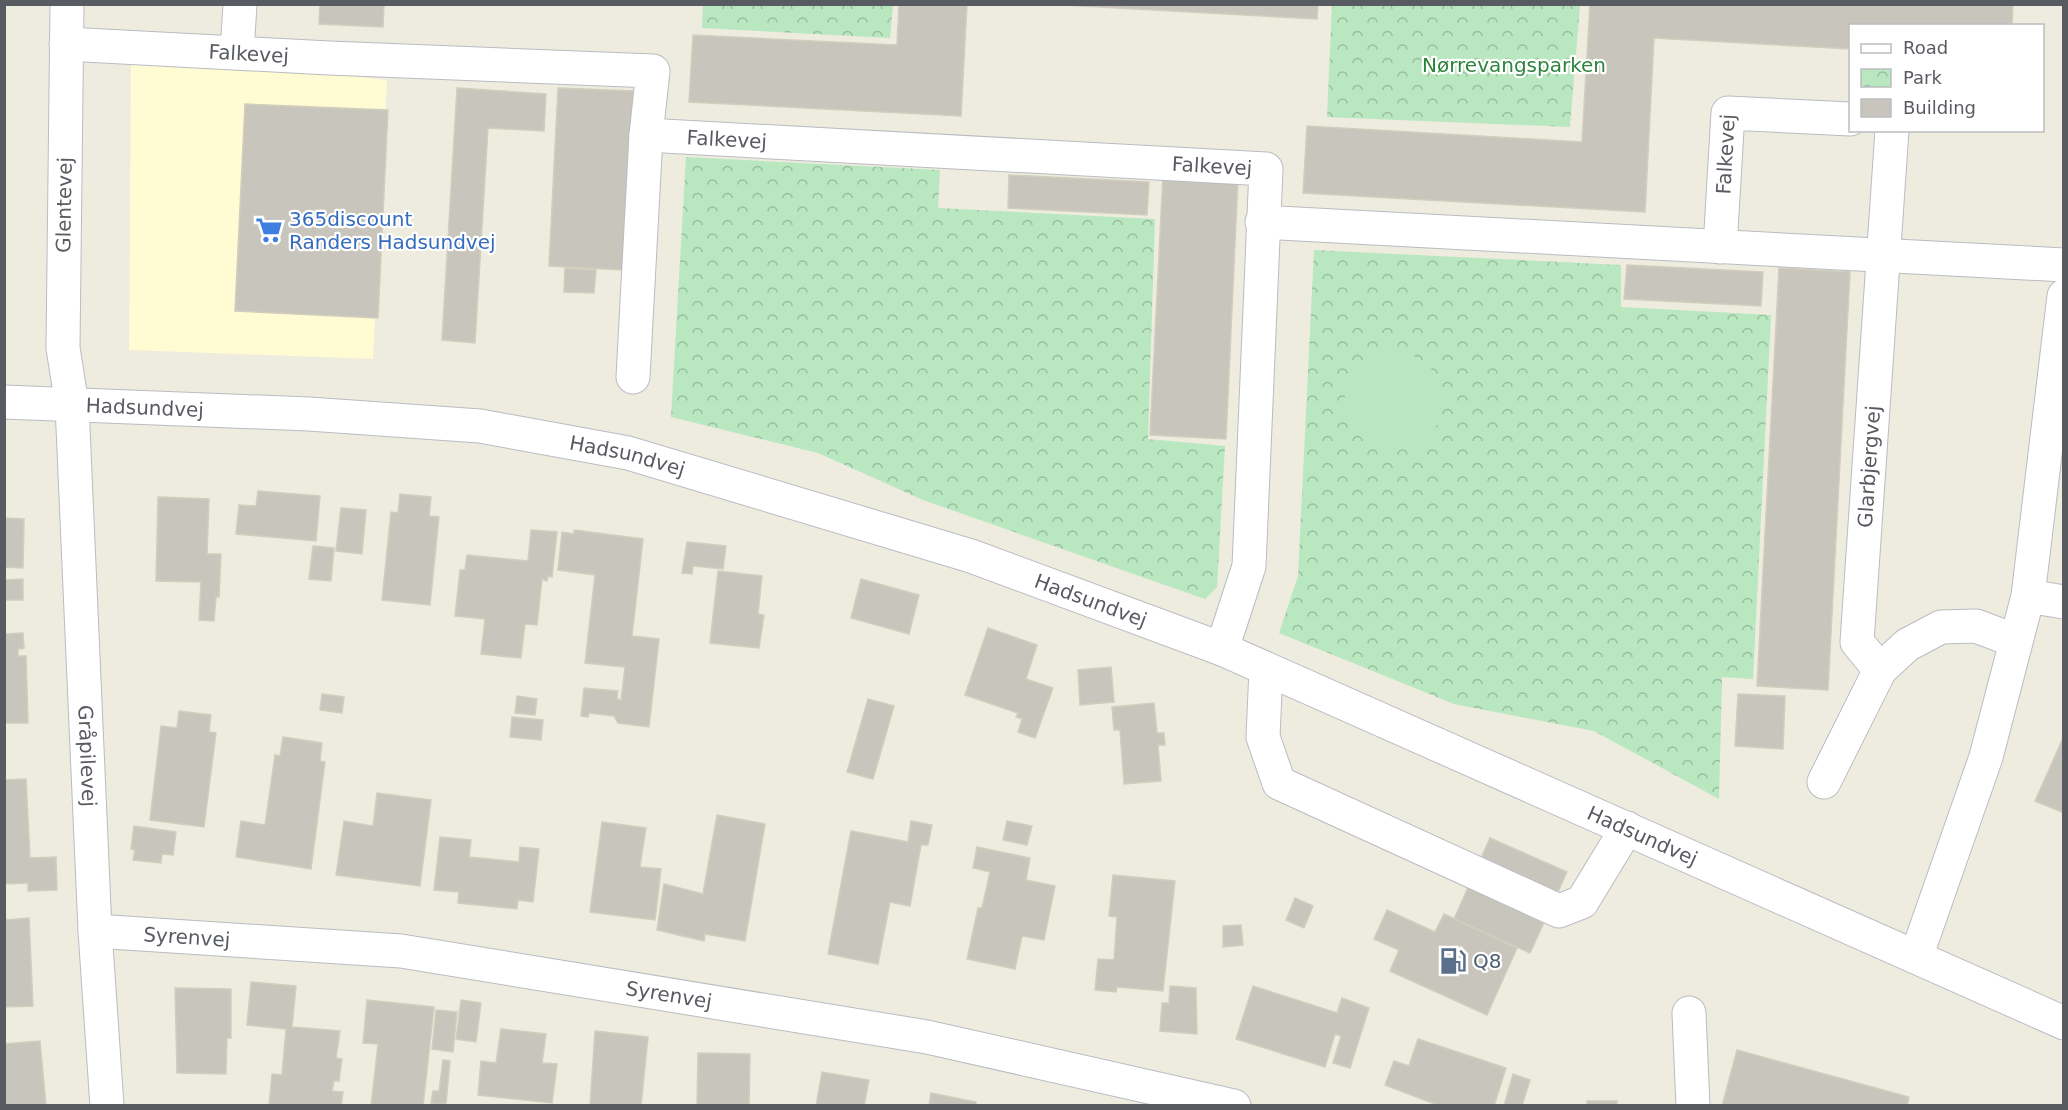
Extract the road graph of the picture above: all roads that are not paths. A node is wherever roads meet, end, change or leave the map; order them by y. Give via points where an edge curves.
1 (67, 4) edge
2 (240, 4) edge
3 (66, 44) junction
4 (237, 53) junction
5 (1849, 119) edge
6 (1892, 132) edge
7 (646, 135) junction
8 (1262, 222) junction
9 (1720, 247) junction
10 (1884, 255) junction
11 (2064, 265) edge
12 (2064, 296) edge
13 (633, 377) dead end
14 (4, 402) edge
15 (72, 405) junction
16 (2028, 596) junction
17 (2064, 602) edge
18 (2016, 641) junction
19 (1222, 649) junction
20 (1266, 669) junction
21 (1880, 670) junction
22 (1824, 782) dead end
23 (1627, 828) junction
24 (95, 931) junction
25 (1916, 957) junction
26 (1689, 1013) dead end
27 (2064, 1023) edge
28 (107, 1106) edge
29 (1234, 1106) edge
30 (1693, 1106) edge

1 - 3 street, Glentevej
2 - 4 street
3 - 4 street, Falkevej
3 - 15 street, Glentevej via 63,348
4 - 7 street, Falkevej via 654,71
5 - 9 street, Falkevej via 1728,113
6 - 10 street
7 - 8 street, Falkevej via 1266,169
7 - 13 street, Falkevej
8 - 9 street
8 - 19 street via 1249,566
9 - 10 street
10 - 11 street
10 - 21 street, Glarbjergvej via 1857,642
12 - 16 street
14 - 15 street, Hadsundvej
15 - 19 street, Hadsundvej via 297,413 480,426 628,453 971,556
15 - 24 street, Gråpilevej
16 - 17 street
16 - 18 street
18 - 21 street via 1976,626 1941,627 1907,645
18 - 25 street via 1986,757
19 - 20 street, Hadsundvej
20 - 23 street, Hadsundvej
20 - 23 street via 1263,736 1279,783 1559,911 1582,903
21 - 22 street
23 - 25 street, Hadsundvej
24 - 28 street, Gråpilevej
24 - 29 street, Syrenvej via 401,951 927,1037
25 - 27 street, Hadsundvej
26 - 30 street

